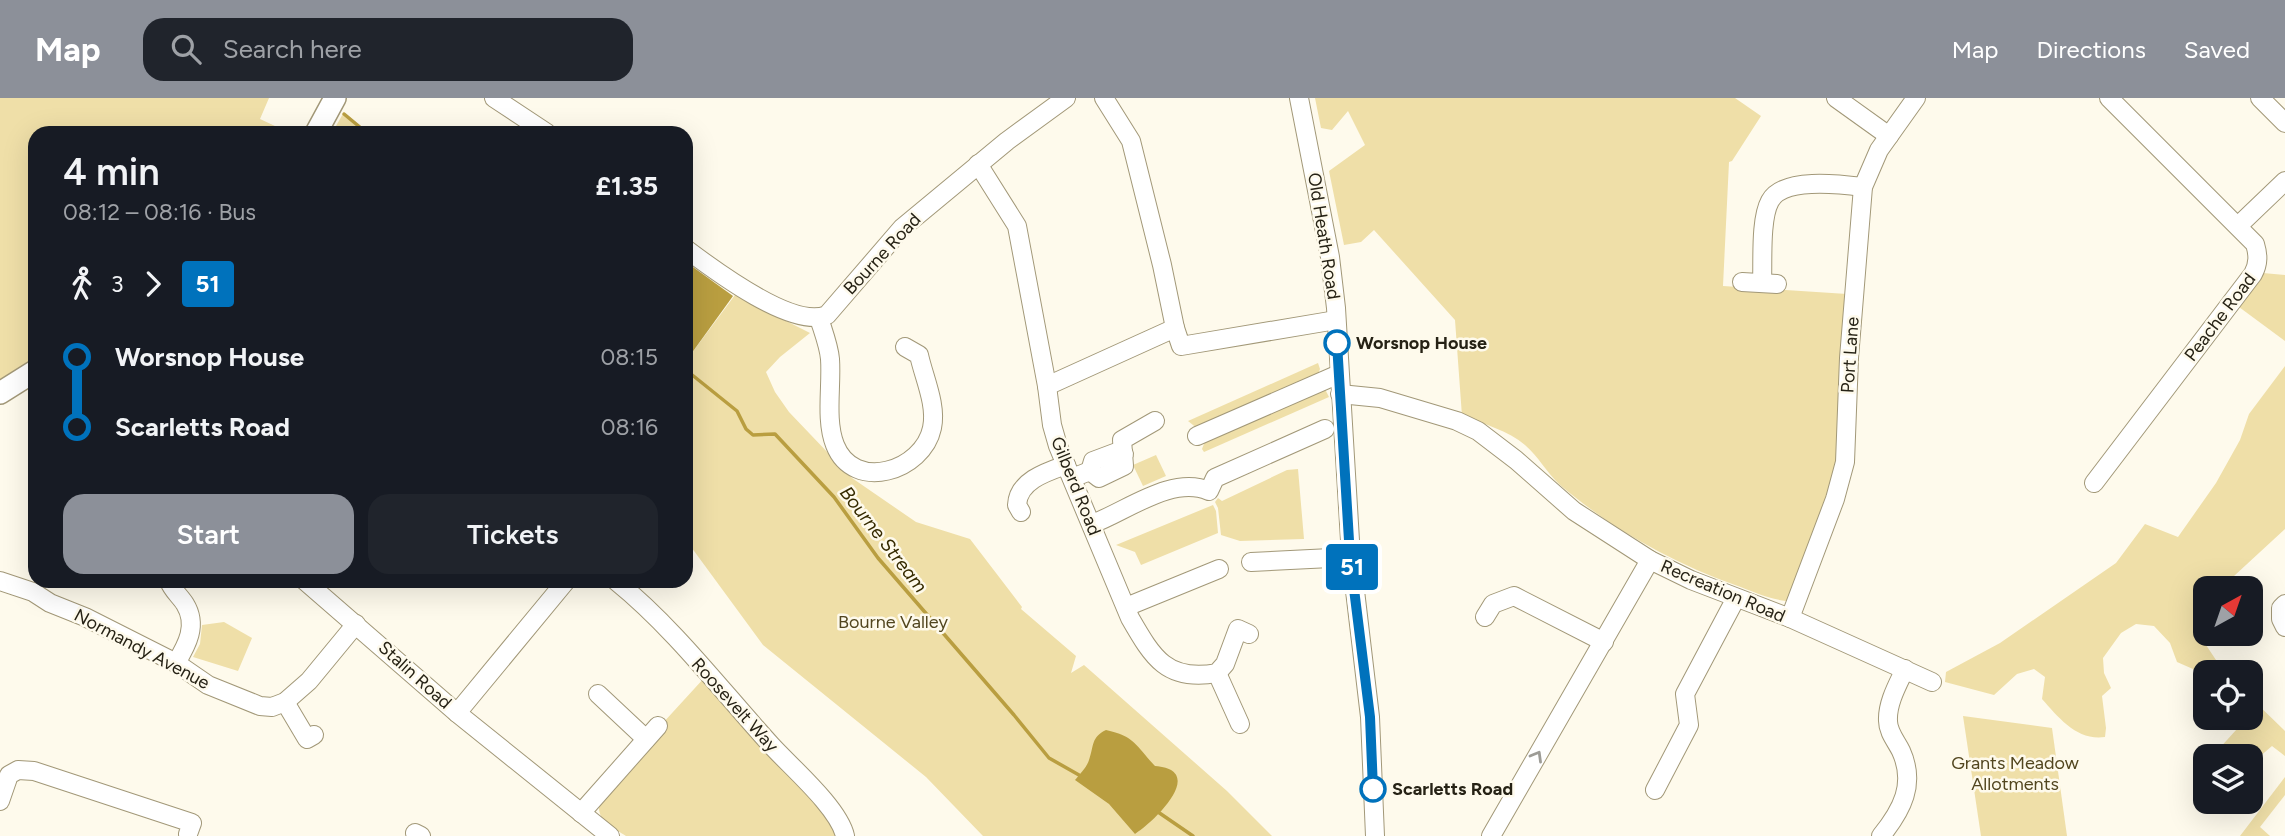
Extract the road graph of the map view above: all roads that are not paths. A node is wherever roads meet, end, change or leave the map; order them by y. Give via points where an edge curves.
1 (335, 98) edge
2 (494, 98) edge
3 (1066, 98) edge
4 (1104, 98) edge
5 (1299, 98) edge
6 (1836, 98) edge
7 (1916, 98) edge
8 (2109, 98) edge
9 (2260, 98) edge
10 (2285, 123) edge
11 (320, 126) edge
12 (536, 126) edge
13 (1889, 136) junction
14 (978, 164) junction
15 (2285, 181) edge
16 (1863, 187) junction
17 (2238, 226) junction
18 (693, 254) edge
19 (1742, 282) dead end
20 (819, 318) junction
21 (1336, 320) junction
22 (1175, 328) junction
23 (918, 348) dead end
24 (1339, 374) junction
25 (28, 375) edge
26 (1047, 386) junction
27 (0, 393) edge
28 (1340, 394) junction
29 (1155, 421) dead end
30 (1325, 429) dead end
31 (1197, 436) dead end
32 (1069, 472) junction
33 (2094, 483) dead end
34 (1021, 512) dead end
35 (1092, 524) junction
36 (1350, 557) junction
37 (1650, 560) junction
38 (1251, 562) dead end
39 (1219, 569) dead end
40 (0, 581) edge
41 (28, 585) edge
42 (37, 588) edge
43 (174, 588) edge
44 (313, 588) edge
45 (560, 588) edge
46 (624, 588) edge
47 (1736, 598) junction
48 (2285, 604) edge
49 (1126, 607) junction
50 (1485, 617) dead end
51 (1790, 618) junction
52 (356, 624) junction
53 (2285, 627) edge
54 (1249, 634) dead end
55 (1604, 642) junction
56 (176, 663) junction
57 (1905, 669) junction
58 (1217, 673) junction
59 (1931, 682) dead end
60 (598, 694) dead end
61 (285, 702) junction
62 (457, 713) junction
63 (1240, 724) dead end
64 (306, 740) dead end
65 (1655, 790) dead end
66 (0, 801) edge
67 (582, 813) junction
68 (188, 834) dead end
69 (610, 836) edge
70 (845, 836) edge
71 (1375, 836) edge
72 (1491, 836) edge
73 (1881, 836) edge

1 - 11 main road
2 - 12 street
3 - 14 street, Bourne Road
4 - 22 street via 1131,141
5 - 21 street, Old Heath Road via 1330,257
6 - 13 street
7 - 13 street, Port Lane
8 - 17 street, Peache Road
9 - 10 street
13 - 16 street, Port Lane
14 - 20 street, Bourne Road via 902,228 827,315
14 - 26 street, Gilberd Road via 1017,226
15 - 17 street
16 - 19 street via 1796,186 1778,192 1766,214 1770,283
16 - 51 street, Port Lane via 1845,462
17 - 33 street, Peache Road via 2255,244 2257,267
18 - 20 street via 770,303 792,314
20 - 23 street via 830,356 835,445 843,458 859,469 889,479 922,451 934,419
21 - 22 street via 1181,346
21 - 24 street, Old Heath Road
22 - 26 street
24 - 28 street, Old Heath Road
24 - 31 street
25 - 27 main road
26 - 32 street, Gilberd Road via 1052,425
28 - 36 street, Old Heath Road
28 - 37 street, Recreation Road via 1380,398 1478,431 1574,512
29 - 32 street via 1122,440 1124,466 1099,478 1090,471
30 - 35 street via 1215,478 1209,491 1171,488
32 - 34 street via 1035,478 1021,491 1017,505
32 - 35 street, Gilberd Road
35 - 49 street, Gilberd Road
36 - 38 street
36 - 71 street, Old Heath Road via 1370,717
37 - 47 street, Recreation Road
37 - 55 street
39 - 49 street
40 - 41 street, Normandy Avenue
42 - 56 street, Normandy Avenue via 50,603
43 - 56 street via 191,621 190,639
44 - 52 street, Stalin Road
45 - 62 street, Stalin Road
46 - 70 street, Roosevelt Way via 650,610 804,779 835,815
47 - 51 street, Recreation Road
47 - 65 street via 1685,694 1689,725
48 - 53 street via 2281,619
49 - 58 street, Gilberd Road via 1144,642 1169,668 1185,676
50 - 55 street via 1493,604 1514,596
51 - 57 street, Recreation Road
52 - 61 street via 309,681
52 - 62 street, Stalin Road
54 - 58 street via 1238,629
72 -> 55 street
56 - 61 street, Normandy Avenue via 208,685 247,702 272,707
57 - 59 street, Recreation Road
57 - 73 street via 1888,717 1905,762 1905,797
58 - 63 street
60 - 67 street via 652,732
61 - 64 street
62 - 67 street
66 - 68 street via 9,775 18,770 34,771 192,823
67 - 69 street

